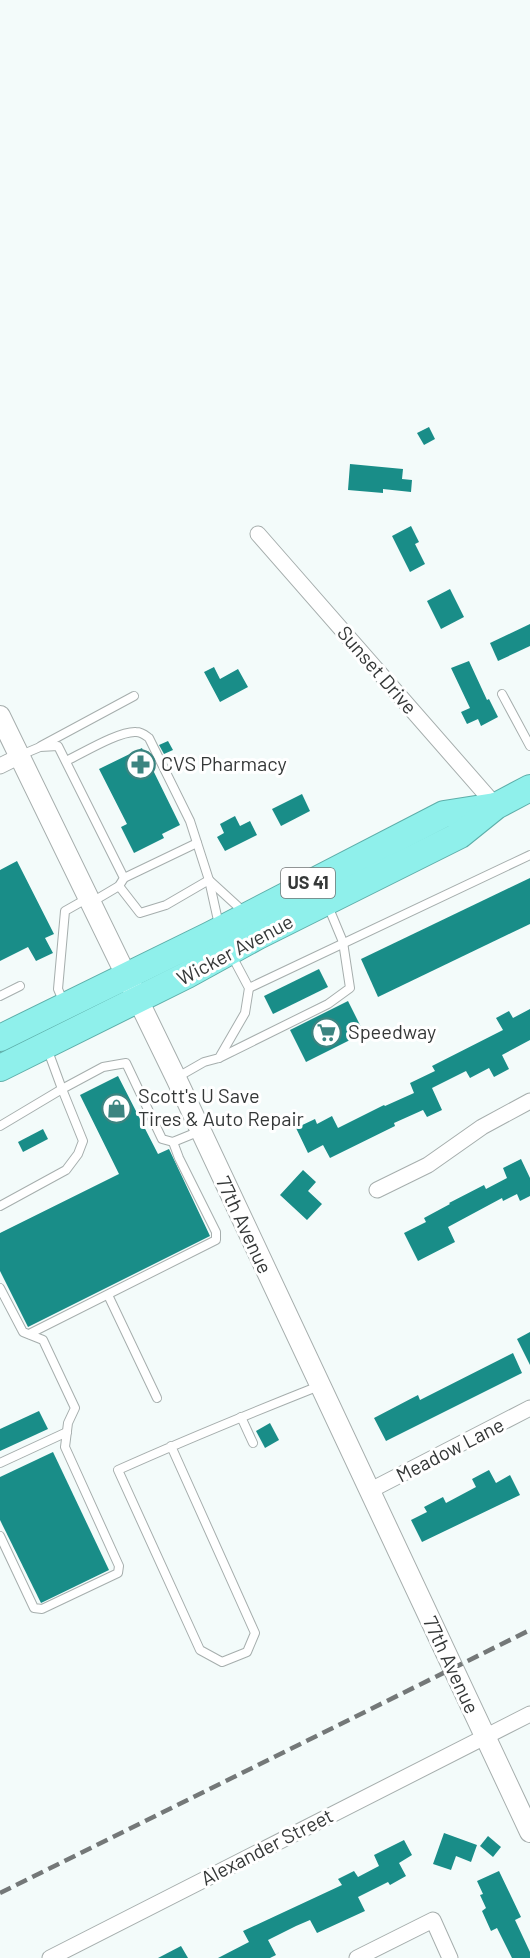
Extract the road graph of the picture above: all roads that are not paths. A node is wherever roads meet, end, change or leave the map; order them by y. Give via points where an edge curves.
1 (258, 534) dead end
2 (502, 694) dead end
3 (134, 696) dead end
4 (0, 716) edge
5 (530, 746) edge
6 (40, 747) junction
7 (20, 756) junction
8 (66, 762) junction
9 (0, 766) edge
10 (530, 788) edge
11 (496, 806) junction
12 (196, 843) junction
13 (530, 855) edge
14 (209, 880) junction
15 (122, 882) junction
16 (90, 900) junction
17 (326, 902) junction
18 (247, 914) junction
19 (225, 941) junction
20 (343, 942) junction
21 (127, 975) junction
22 (20, 986) dead end
23 (249, 988) junction
24 (0, 996) edge
25 (138, 999) junction
26 (65, 1006) junction
27 (0, 1038) edge
28 (46, 1045) junction
29 (219, 1058) junction
30 (0, 1068) edge
31 (176, 1078) junction
32 (62, 1089) junction
33 (530, 1101) edge
34 (0, 1126) edge
35 (200, 1131) junction
36 (173, 1142) junction
37 (376, 1190) dead end
38 (0, 1206) edge
39 (0, 1288) edge
40 (108, 1294) junction
41 (29, 1334) junction
42 (320, 1386) junction
43 (157, 1398) dead end
44 (530, 1408) edge
45 (241, 1417) junction
46 (67, 1432) junction
47 (253, 1443) dead end
48 (171, 1446) junction
49 (0, 1463) edge
50 (369, 1491) junction
51 (0, 1536) edge
52 (530, 1714) edge
53 (484, 1737) junction
54 (530, 1832) edge
55 (50, 1958) edge
56 (357, 1958) edge
57 (450, 1958) edge

1 - 11 street, Sunset Drive
2 - 5 lane
3 - 6 lane
4 - 7 street, 77th Avenue
6 - 7 lane
6 - 8 lane via 58,746
7 - 9 street
7 - 16 street, 77th Avenue
8 - 12 lane via 100,743 142,733 149,738 185,810
8 - 15 lane
10 - 11 highway, Wicker Avenue / US 41
11 - 17 highway, Wicker Avenue / US 41 via 460,835
11 - 18 highway, Wicker Avenue / US 41 via 444,814
12 - 14 lane
12 - 15 lane
13 - 20 lane
14 - 15 lane via 166,905 140,913
14 - 18 lane
14 - 19 lane
15 - 16 lane
16 - 21 street, 77th Avenue
16 - 26 lane via 65,910 58,989
17 - 19 highway, Wicker Avenue / US 41
17 - 20 lane
18 - 19 highway, Wicker Avenue / US 41
19 - 21 highway, Wicker Avenue / US 41
19 - 23 lane
19 - 25 highway, Wicker Avenue / US 41
20 - 23 lane
20 - 29 lane via 350,988 328,1004
21 - 25 street, 77th Avenue
21 - 26 highway, Wicker Avenue / US 41
22 - 24 lane
23 - 29 lane via 245,1013
25 - 28 highway, Wicker Avenue / US 41
25 - 31 street, 77th Avenue
26 - 27 highway, Wicker Avenue / US 41
28 - 30 highway, Wicker Avenue / US 41
28 - 32 lane
29 - 31 lane
31 - 35 street, 77th Avenue
32 - 34 lane
32 - 36 lane via 103,1068 126,1063 162,1139
32 - 38 lane via 83,1141 78,1154 66,1170
33 - 37 street via 482,1127 428,1165
35 - 36 lane
35 - 42 street, 77th Avenue
36 - 40 lane via 216,1232 216,1240
39 - 41 lane via 22,1332
40 - 41 lane
40 - 43 lane
41 - 46 lane via 43,1340 75,1408
42 - 45 lane
42 - 50 street, 77th Avenue
44 - 50 street, Meadow Lane
45 - 47 lane
45 - 48 lane
46 - 49 lane
46 - 51 lane via 65,1447 119,1566 118,1573 42,1609 34,1608
48 - 48 lane via 118,1470 200,1650 222,1662 247,1652 255,1633
50 - 53 street, 77th Avenue
52 - 53 street, Alexander Street
53 - 54 street, 77th Avenue
53 - 55 street, Alexander Street
56 - 57 street via 433,1920

